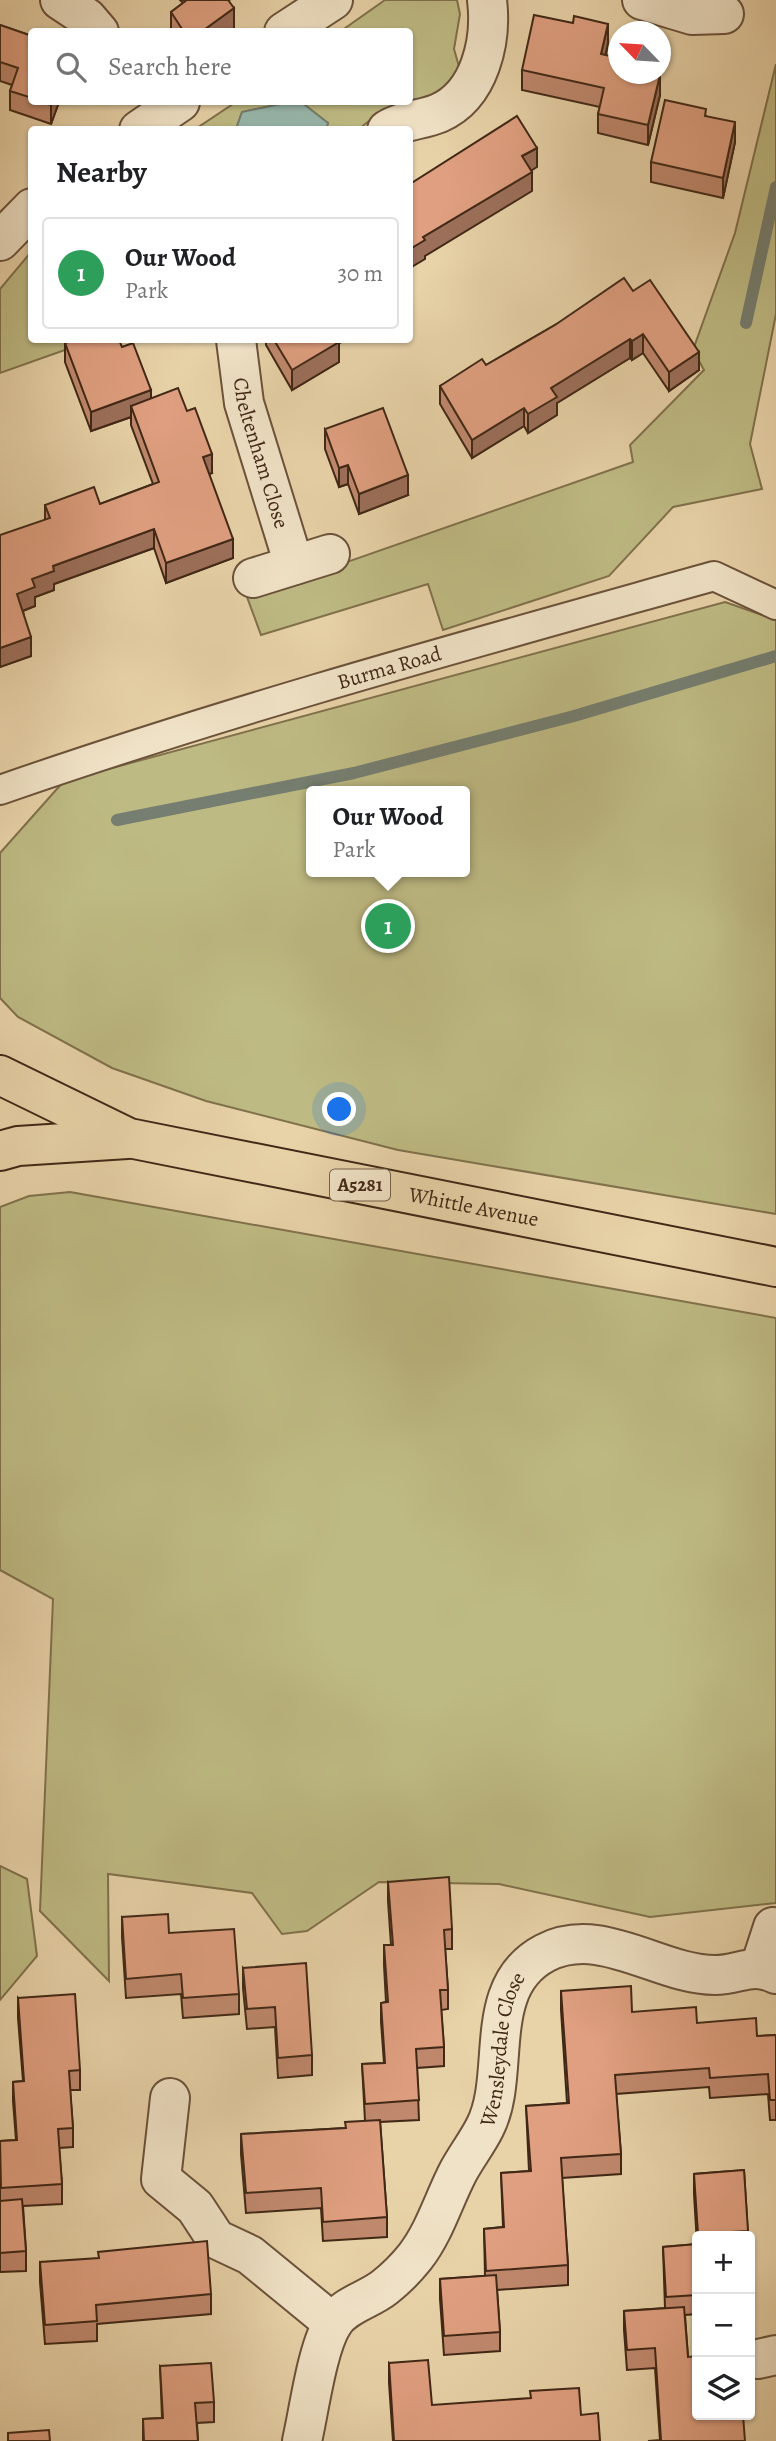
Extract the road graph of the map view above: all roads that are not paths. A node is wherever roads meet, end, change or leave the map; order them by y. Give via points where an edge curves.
1 (60, 0) edge
2 (333, 0) edge
3 (487, 0) edge
4 (642, 0) edge
5 (724, 14) dead end
6 (96, 28) edge
7 (290, 28) edge
8 (399, 126) edge
9 (28, 212) edge
10 (0, 241) edge
11 (236, 343) edge
12 (253, 578) dead end
13 (776, 605) edge
14 (0, 790) edge
15 (0, 1074) edge
16 (129, 1138) junction
17 (0, 1151) edge
18 (776, 1267) edge
19 (774, 1927) dead end
20 (768, 1970) edge
21 (170, 2098) dead end
22 (333, 2323) junction
23 (302, 2441) edge

1 - 6 street
2 - 7 street
3 - 8 street via 487,33 471,87 440,113
4 - 5 street via 692,15
9 - 10 street
11 - 12 street, Cheltenham Close via 244,403 312,559
13 - 14 street, Burma Road via 715,576 314,691
15 - 16 main road, Whittle Avenue / A5281
16 - 17 main road, Whittle Avenue / A5281
16 - 18 main road, Whittle Avenue / A5281
19 - 20 street, Wensleydale Close
20 - 22 street, Wensleydale Close via 714,1975 623,1950 571,1944 533,1962 509,1994 502,2021 496,2099 486,2126 457,2173 440,2217 415,2257 384,2288
21 - 22 street via 149,2185 195,2207 216,2239 250,2255
22 - 23 street

